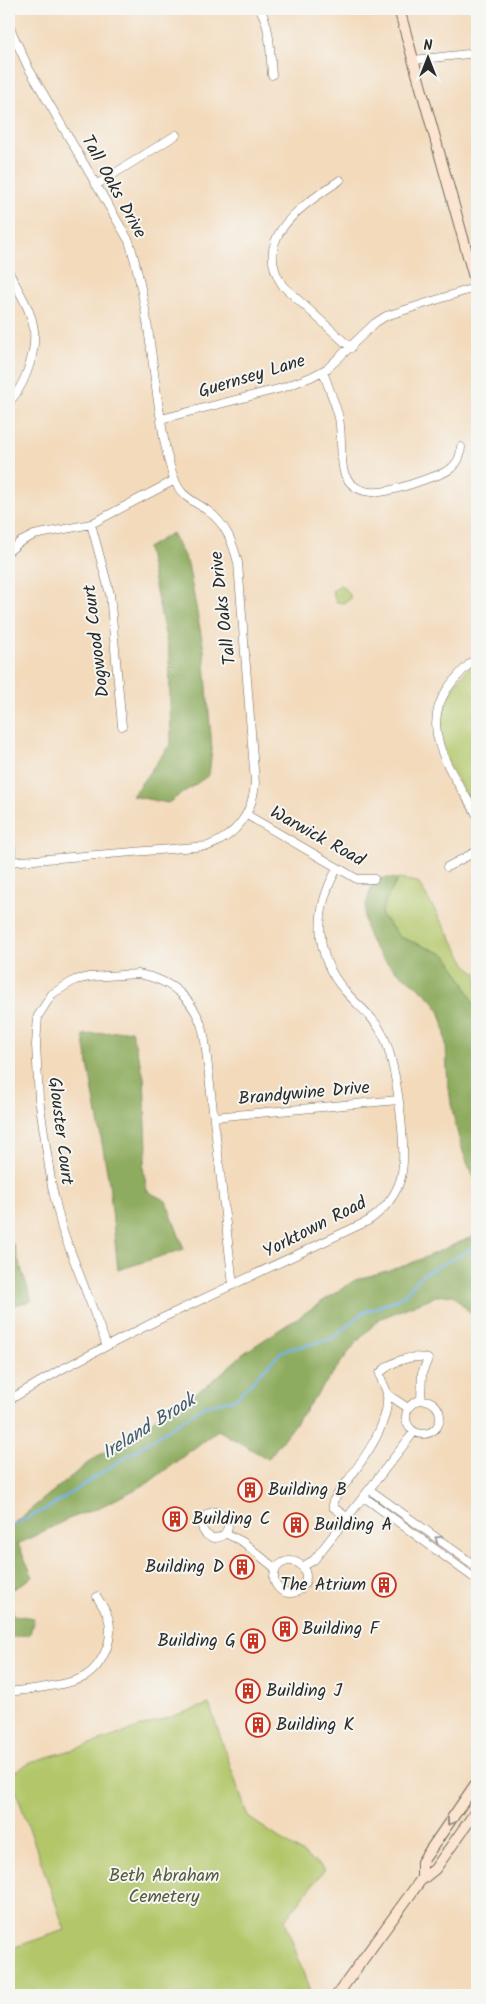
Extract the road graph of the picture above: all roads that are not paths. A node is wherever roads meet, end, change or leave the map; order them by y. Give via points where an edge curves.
1 (260, 9) edge
2 (399, 9) edge
3 (9, 26) edge
4 (477, 53) edge
5 (414, 60) junction
6 (272, 75) dead end
7 (176, 135) dead end
8 (340, 180) dead end
9 (96, 185) junction
10 (9, 272) edge
11 (477, 287) edge
12 (350, 348) junction
13 (323, 371) junction
14 (9, 402) edge
15 (161, 419) junction
16 (461, 447) dead end
17 (175, 480) junction
18 (92, 524) junction
19 (9, 549) edge
20 (477, 656) edge
21 (122, 726) dead end
22 (246, 815) junction
23 (477, 815) edge
24 (9, 826) edge
25 (477, 851) edge
26 (10, 862) edge
27 (447, 867) dead end
28 (337, 868) junction
29 (374, 879) dead end
30 (398, 1100) junction
31 (214, 1117) junction
32 (233, 1285) junction
33 (107, 1346) junction
34 (387, 1394) junction
35 (9, 1400) edge
36 (421, 1400) junction
37 (408, 1408) junction
38 (414, 1432) junction
39 (370, 1490) junction
40 (364, 1497) junction
41 (348, 1518) junction
42 (225, 1533) dead end
43 (302, 1566) junction
44 (477, 1567) edge
45 (276, 1569) junction
46 (477, 1580) edge
47 (97, 1597) dead end
48 (9, 1692) edge
49 (477, 1782) edge
50 (477, 1810) edge
51 (422, 1878) junction
52 (337, 1995) edge

1 - 6 street via 268,32
2 - 5 main road
3 - 9 street, Tall Oaks Drive via 29,69
4 - 5 street
5 - 11 main road
7 - 9 street
8 - 12 street via 293,213 283,225 276,238 273,264 283,286
9 - 15 street, Tall Oaks Drive via 129,241 137,269
10 - 14 street via 33,319 35,341 25,377
11 - 12 street, Guernsey Lane via 386,316
12 - 13 street, Guernsey Lane
13 - 15 street, Guernsey Lane via 282,388
13 - 16 street via 339,419 345,475 356,488 372,493 389,491 447,473 461,455
15 - 17 street, Tall Oaks Drive via 165,452
17 - 18 street
17 - 22 street, Tall Oaks Drive via 181,492 223,526 238,563 256,783
18 - 19 street via 34,535
18 - 21 street, Dogwood Court via 110,594
20 - 23 street via 445,692 439,704 436,724 441,751
22 - 26 street, Tall Oaks Drive via 227,837 201,848
22 - 28 street, Warwick Road
24 - 26 street
25 - 27 street
28 - 29 street, Warwick Road via 357,879
28 - 30 street, Yorktown Road via 325,892 320,912 324,954 338,982 370,1015 382,1033 393,1064
30 - 31 street, Brandywine Drive
30 - 32 street, Yorktown Road via 404,1163 398,1186 386,1206 361,1225
31 - 32 street, Glouster Court
31 - 33 street, Glouster Court via 202,1026 192,1005 175,988 161,980 138,974 89,977 63,986 44,1004 38,1016 36,1045 44,1139 52,1187 62,1229
32 - 33 street, Yorktown Road
33 - 35 street, Yorktown Road
34 - 36 street via 380,1373 406,1358 418,1356 428,1359 422,1373
34 - 37 street
34 - 41 street via 380,1432 332,1501 332,1507
36 - 37 street
36 - 38 street via 437,1407 439,1424 431,1432
37 - 38 street via 407,1424
38 - 39 street
39 - 40 street
44 -> 39 street
40 - 41 street
40 - 46 street
41 - 43 street via 314,1560
42 - 45 street via 243,1542
43 - 45 street via 289,1561
43 - 45 street via 305,1582 291,1592 282,1590 276,1583
47 - 48 street via 110,1620 104,1654 95,1669 78,1680
49 -> 51 main road via 422,1862
50 - 51 main road via 435,1869
51 - 52 main road

